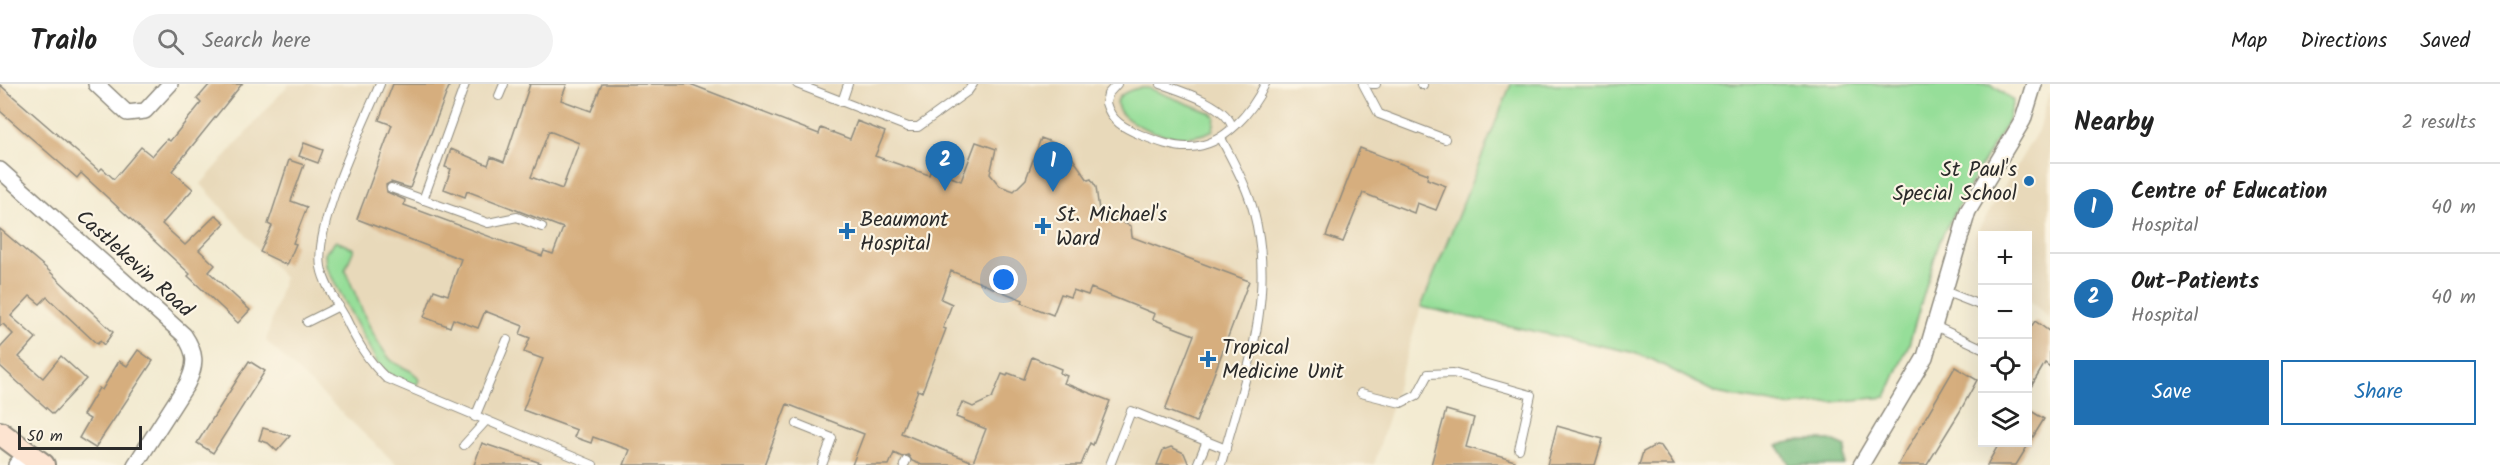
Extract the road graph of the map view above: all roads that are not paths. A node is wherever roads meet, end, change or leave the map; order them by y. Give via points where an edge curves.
1 (96, 84) edge
2 (170, 84) edge
3 (380, 84) edge
4 (465, 84) edge
5 (504, 84) edge
6 (797, 84) edge
7 (848, 84) edge
8 (973, 84) edge
9 (1117, 84) edge
10 (1161, 84) edge
11 (1265, 84) edge
12 (1363, 84) edge
13 (2029, 85) edge
14 (499, 96) dead end
15 (842, 102) junction
16 (1232, 127) junction
17 (1221, 138) junction
18 (1445, 139) dead end
19 (0, 170) edge
20 (391, 188) dead end
21 (423, 200) junction
22 (542, 227) dead end
23 (1944, 291) junction
24 (1978, 304) edge
25 (339, 306) junction
26 (307, 322) dead end
27 (1935, 326) junction
28 (507, 340) dead end
29 (1978, 346) edge
30 (1361, 393) dead end
31 (475, 417) junction
32 (485, 422) junction
33 (797, 424) dead end
34 (0, 433) edge
35 (1207, 441) junction
36 (464, 445) dead end
37 (1226, 449) junction
38 (1519, 449) dead end
39 (29, 461) edge
40 (590, 464) edge
41 (135, 465) edge
42 (822, 465) edge
43 (1110, 465) edge
44 (1197, 465) edge
45 (1221, 465) edge
46 (1861, 465) edge

1 - 2 street via 127,113 146,111
3 - 25 lane via 335,195 320,252 321,270
4 - 21 lane
5 - 14 lane
6 - 15 lane
7 - 15 lane
8 - 15 lane via 918,127 908,128
9 - 17 lane via 1106,103 1114,121 1125,129 1191,148
10 - 16 lane via 1224,112
11 - 16 lane via 1248,112
12 - 18 lane via 1379,114
13 - 23 street via 2023,120 1968,211
16 - 17 lane
17 - 37 lane via 1255,213 1263,269 1263,292 1251,360
19 - 41 street, Castlekevin Road via 193,347 195,359 188,384
20 - 21 lane
21 - 22 lane via 488,223 517,218
23 - 24 lane
23 - 27 street
25 - 26 lane
25 - 31 lane via 360,347 386,378
27 - 29 lane
27 - 46 street via 1925,357
28 - 31 lane
30 - 38 lane via 1401,403 1417,395 1428,374 1453,373 1531,395
31 - 32 lane
32 - 36 lane
32 - 40 lane
33 - 42 lane via 832,438
34 - 39 street
35 - 37 lane
35 - 43 lane via 1131,411
35 - 44 lane
37 - 45 lane

